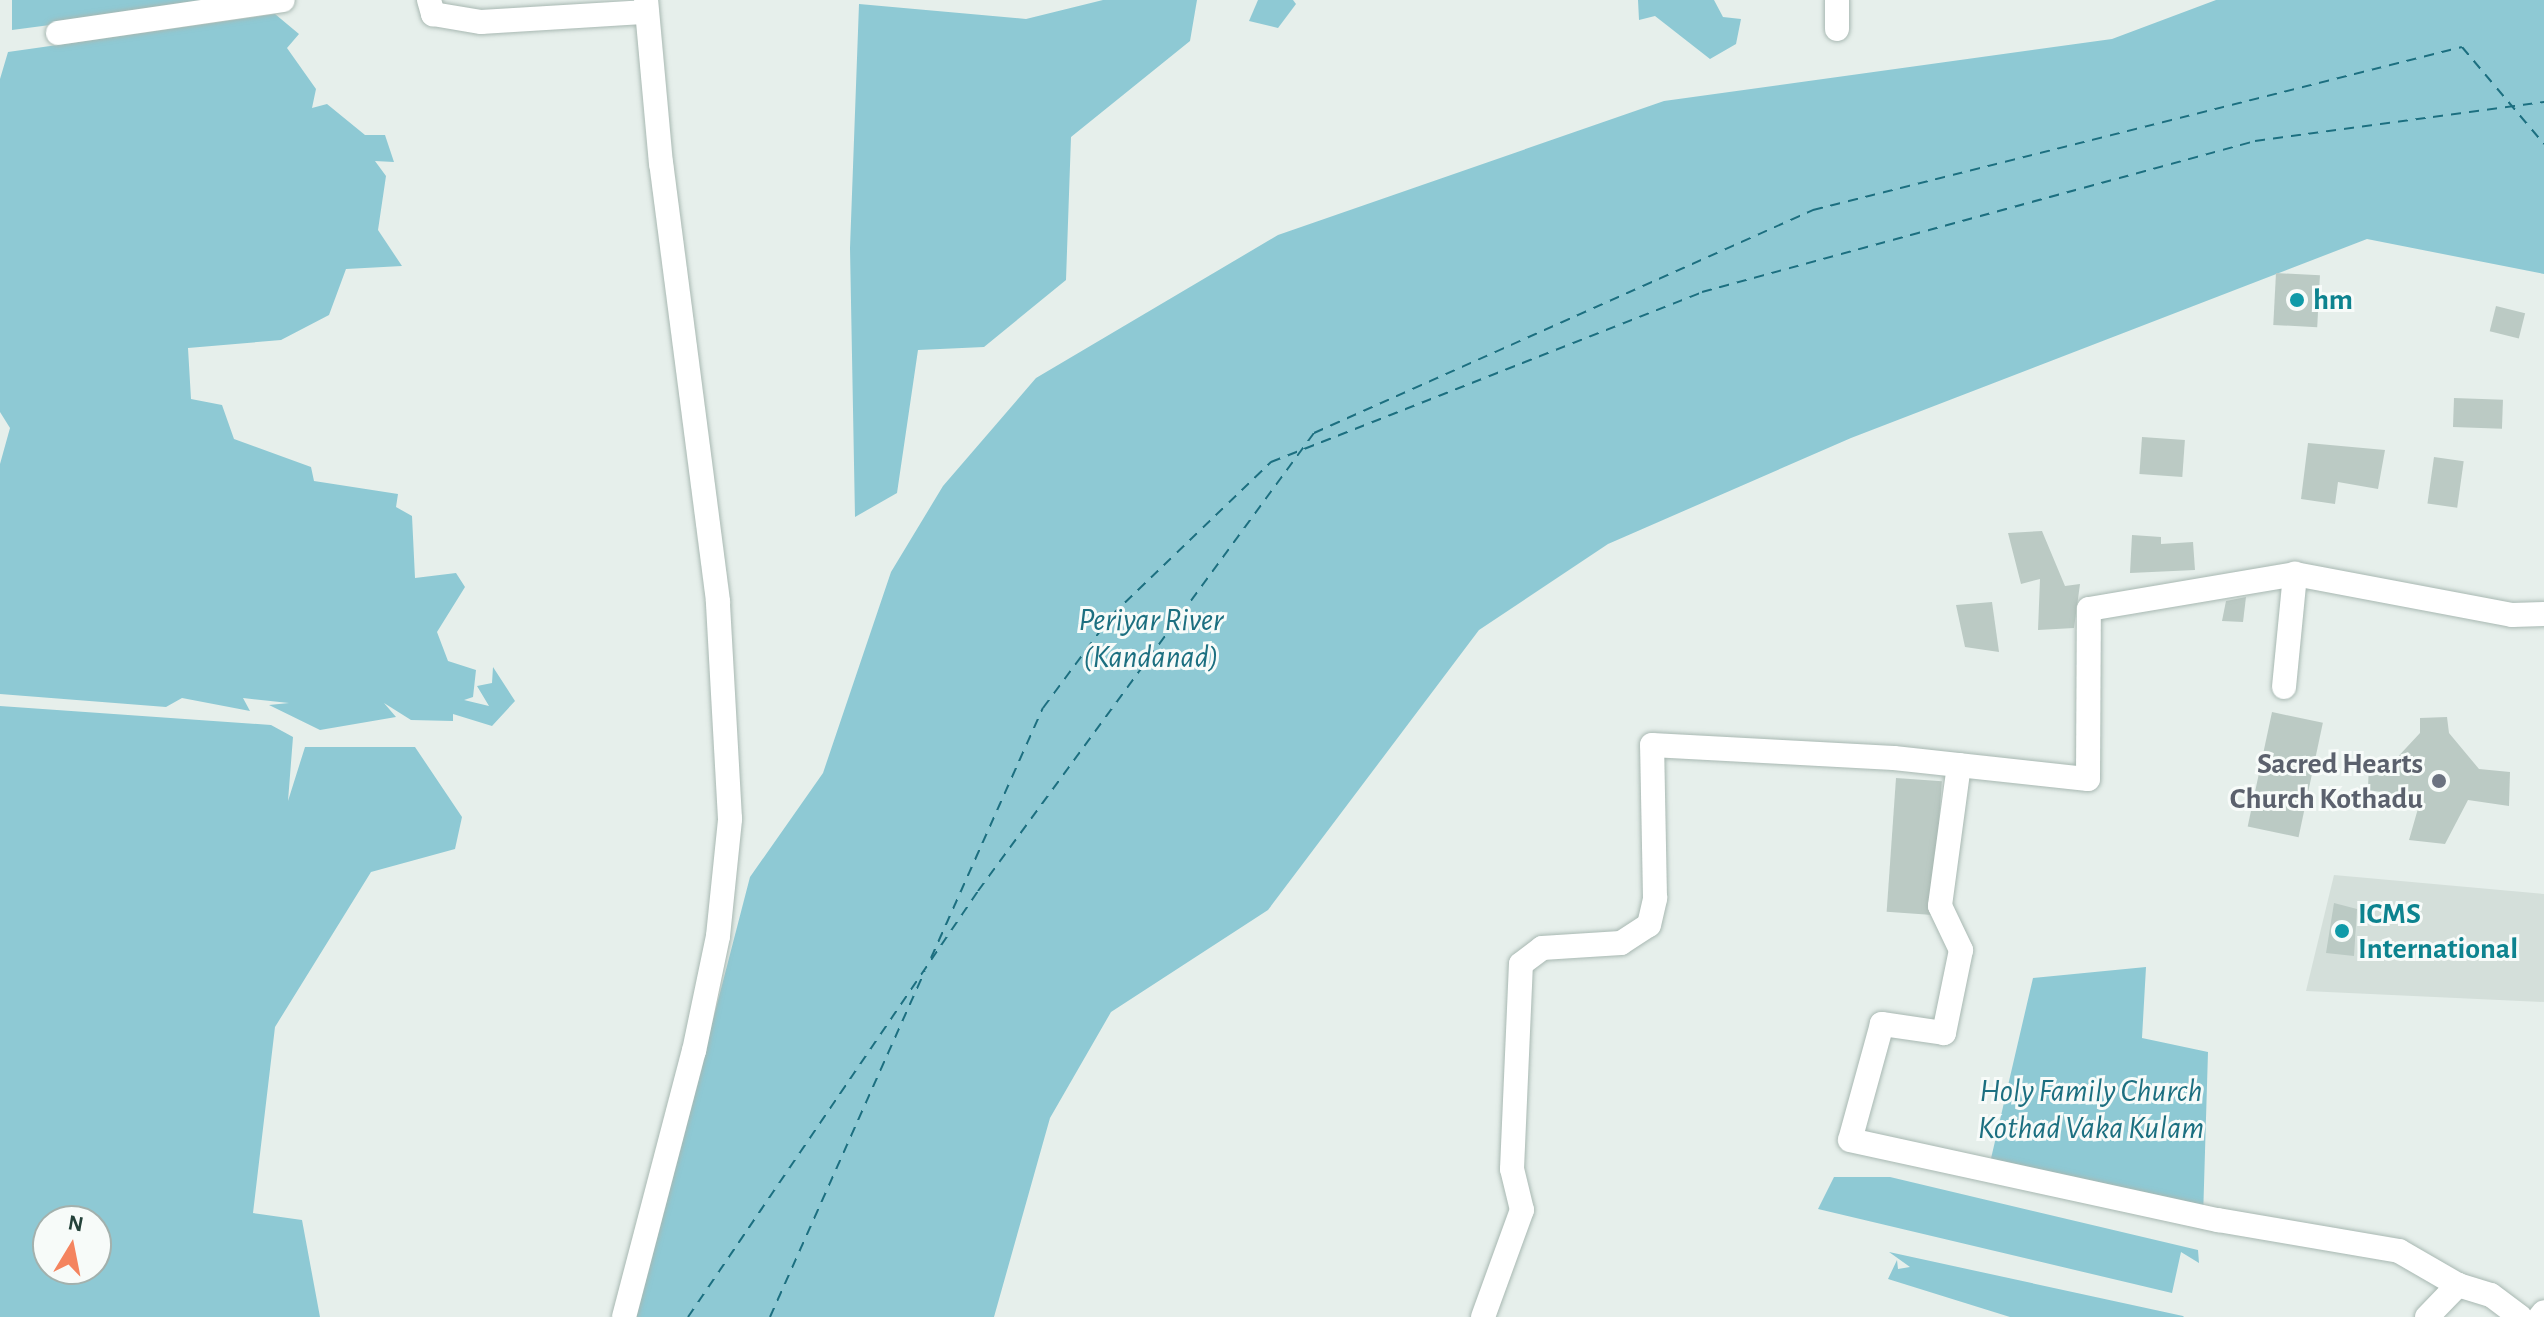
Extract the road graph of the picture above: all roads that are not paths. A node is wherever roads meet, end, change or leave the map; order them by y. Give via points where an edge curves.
1 (283, 0) edge
2 (429, 0) edge
3 (1837, 0) edge
4 (644, 6) edge
5 (1837, 29) dead end
6 (58, 33) dead end
7 (2295, 574) junction
8 (2544, 614) edge
9 (2284, 687) dead end
10 (1959, 765) junction
11 (2458, 1285) junction
12 (624, 1317) edge
13 (1483, 1317) edge
14 (2427, 1317) edge
15 (2520, 1317) edge

1 - 6 street
2 - 4 street via 433,14 481,22
3 - 5 street
4 - 12 street via 718,601 730,819 718,936 694,1051
7 - 8 street via 2512,615
7 - 9 street
7 - 10 street via 2089,609 2088,779
10 - 11 street via 1940,906 1961,950 1944,1033 1882,1024 1850,1140 2218,1220 2399,1251
10 - 13 street via 1652,745 1655,898 1649,925 1621,943 1542,948 1521,964 1512,1169 1522,1210
11 - 14 street
11 - 15 street via 2491,1295

